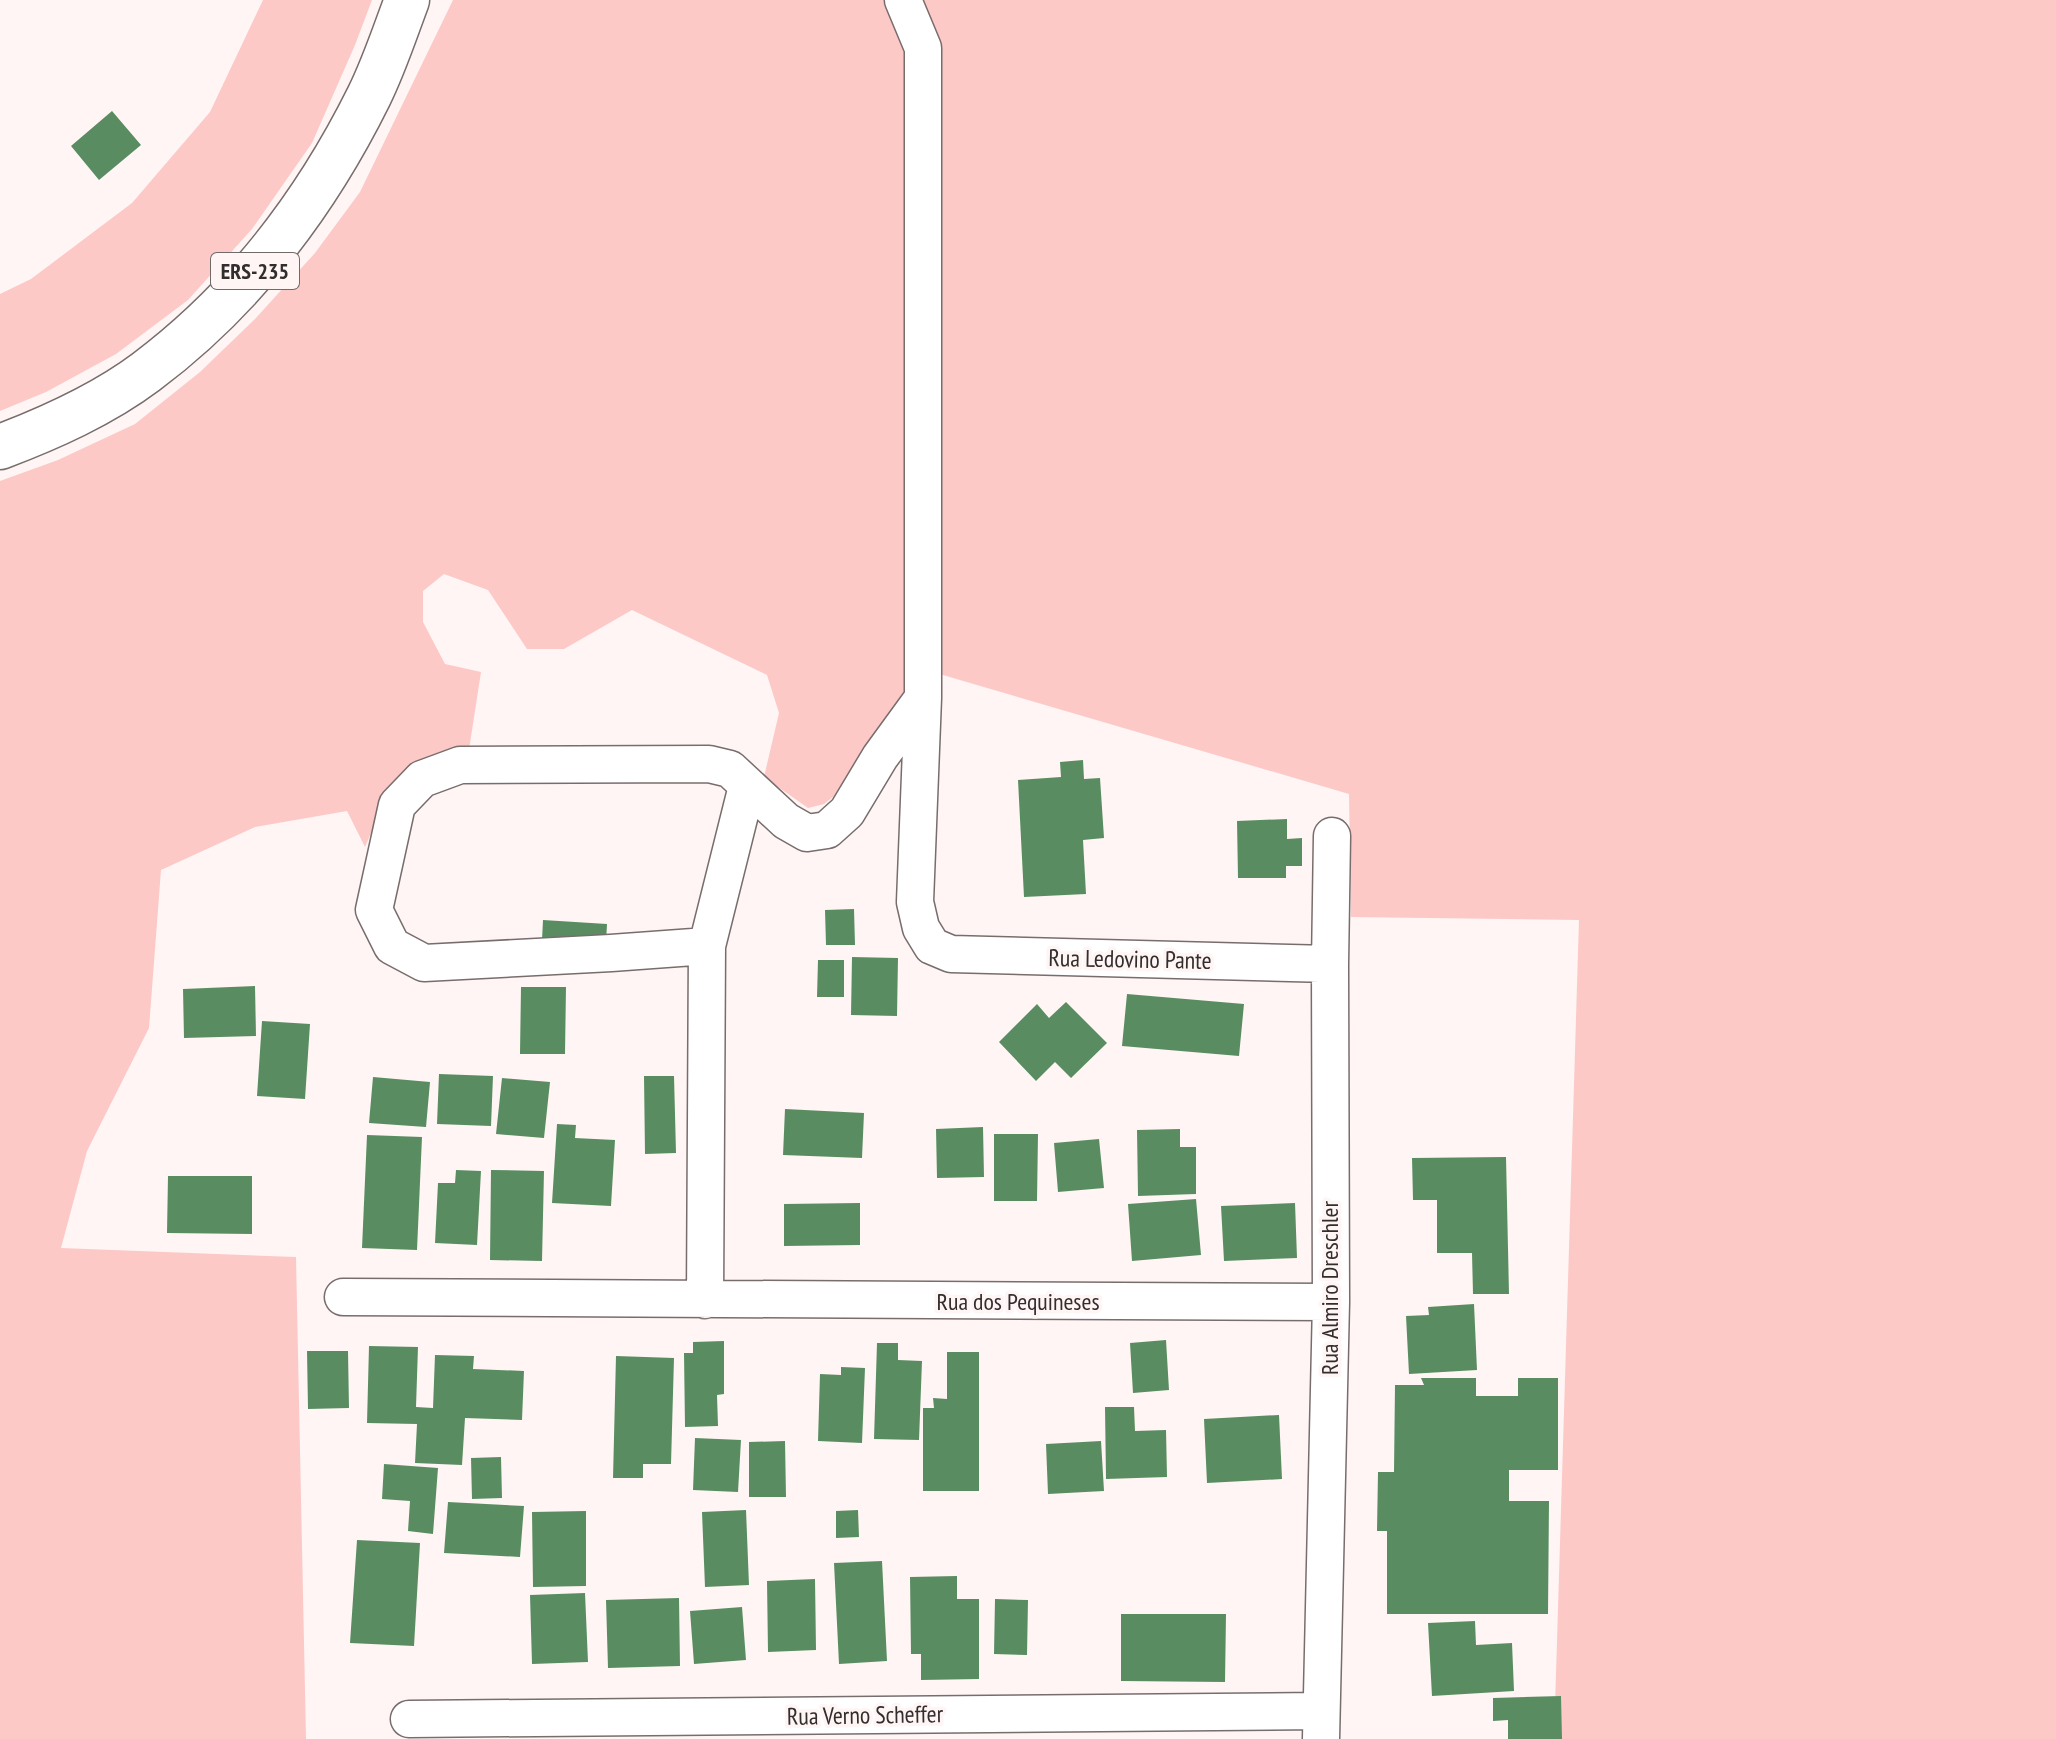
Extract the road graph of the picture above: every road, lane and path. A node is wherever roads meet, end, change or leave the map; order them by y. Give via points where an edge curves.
1 (407, 0) edge
2 (903, 0) edge
3 (0, 447) edge
4 (923, 698) junction
5 (747, 786) junction
6 (1332, 836) dead end
7 (707, 946) junction
8 (1330, 964) junction
9 (343, 1297) dead end
10 (705, 1300) junction
11 (1331, 1302) junction
12 (409, 1719) dead end
13 (1321, 1725) edge

1 - 3 main road, ERS-235 via 370,94 332,164 252,274 144,373 92,405
2 - 4 street via 923,48
4 - 5 street via 847,812 827,830 807,833
4 - 8 street, Rua Ledovino Pante via 915,902 932,946 951,954
5 - 7 street
5 - 7 street via 730,769 709,764 460,765 422,779 397,805 374,910 392,946 424,963
6 - 8 street, Rua Almiro Dreschler
7 - 10 street
8 - 11 street, Rua Almiro Dreschler
9 - 10 street, Rua dos Pequineses
10 - 11 street, Rua dos Pequineses
11 - 13 street, Rua Almiro Dreschler
12 - 13 street, Rua Verno Scheffer

